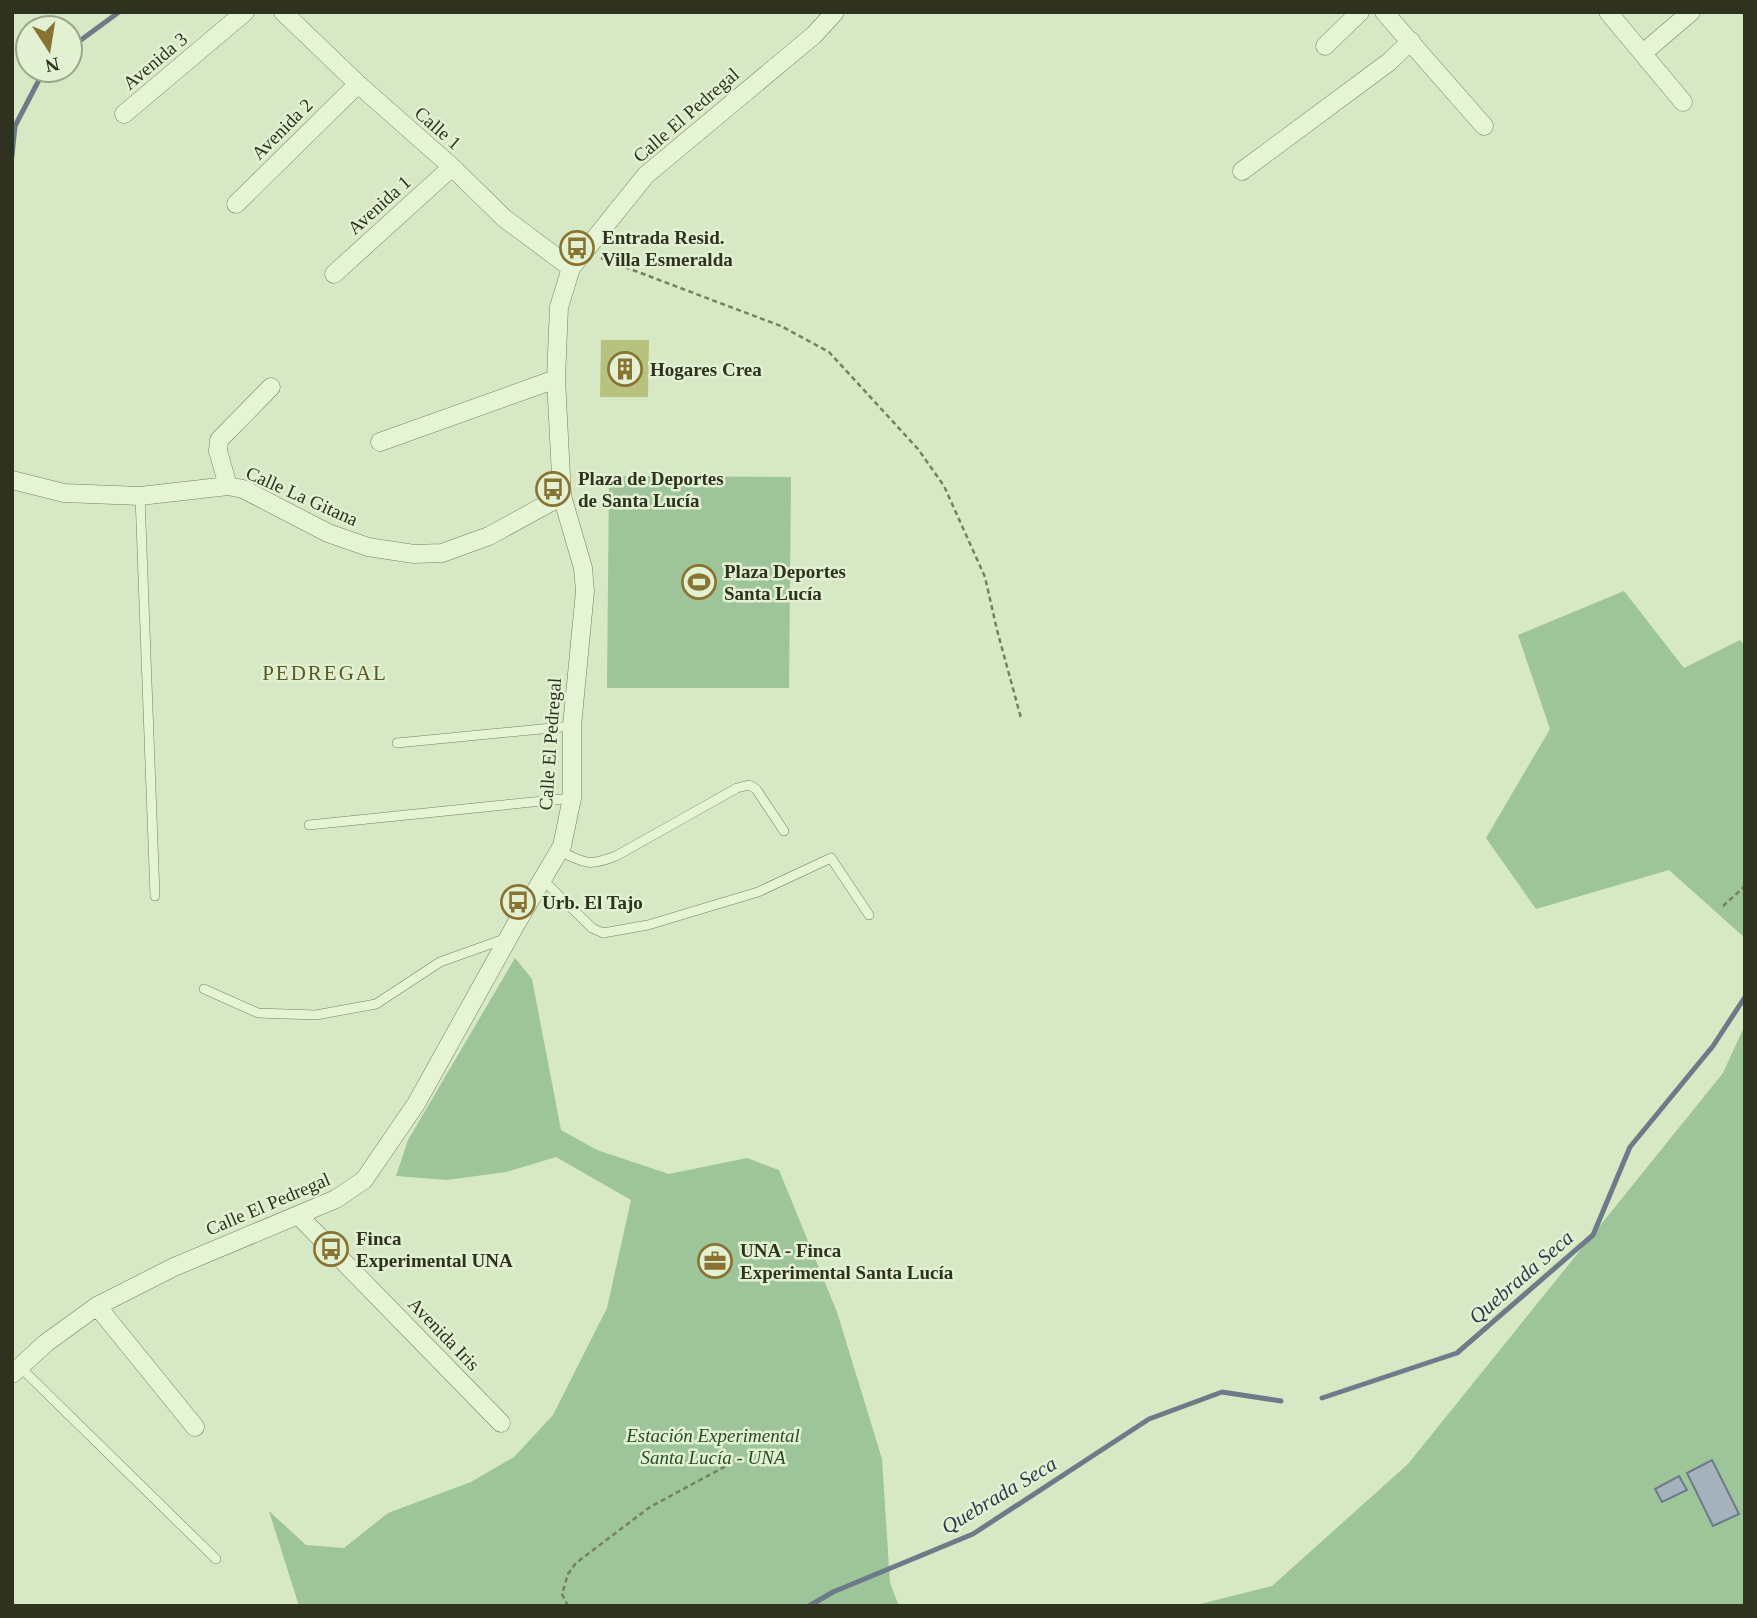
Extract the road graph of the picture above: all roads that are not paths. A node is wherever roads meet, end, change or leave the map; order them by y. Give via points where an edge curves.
1 (245, 12) edge
2 (283, 12) edge
3 (835, 12) edge
4 (1360, 12) edge
5 (1384, 12) edge
6 (1608, 12) edge
7 (1691, 12) edge
8 (1411, 41) junction
9 (1325, 46) dead end
10 (1643, 53) junction
11 (358, 84) junction
12 (1683, 102) dead end
13 (124, 114) dead end
14 (1484, 126) dead end
15 (452, 167) junction
16 (1242, 171) dead end
17 (236, 204) dead end
18 (572, 268) junction
19 (334, 274) dead end
20 (556, 379) junction
21 (271, 387) dead end
22 (380, 442) dead end
23 (12, 480) edge
24 (228, 486) junction
25 (140, 496) junction
26 (562, 496) junction
27 (572, 726) junction
28 (397, 743) dead end
29 (572, 798) junction
30 (309, 825) dead end
31 (783, 831) dead end
32 (559, 851) junction
33 (542, 879) junction
34 (155, 896) dead end
35 (869, 915) dead end
36 (509, 937) junction
37 (204, 989) dead end
38 (298, 1215) junction
39 (97, 1306) junction
40 (16, 1370) edge
41 (501, 1423) dead end
42 (195, 1427) dead end
43 (216, 1559) dead end

1 - 13 street, Avenida 3
2 - 11 street, Calle 1
3 - 18 street, Calle El Pedregal via 814,35 646,175
4 - 9 street
5 - 8 street
6 - 10 street
7 - 10 street
8 - 14 street
8 - 16 street
10 - 12 street
11 - 15 street, Calle 1
11 - 17 street, Avenida 2
15 - 18 street, Calle 1 via 504,218
15 - 19 street, Avenida 1
18 - 20 street, Calle El Pedregal via 559,307
20 - 22 street
20 - 26 street, Calle El Pedregal
21 - 24 street via 219,440
23 - 25 street, Calle La Gitana via 64,493
24 - 25 street, Calle La Gitana
24 - 26 street, Calle La Gitana via 243,489 328,533 368,547 414,554 442,553 489,536
25 - 34 lane
26 - 27 street, Calle El Pedregal via 583,568
27 - 28 lane
27 - 29 street, Calle El Pedregal
29 - 30 lane
29 - 32 street, Calle El Pedregal
31 - 32 lane via 749,785 601,862 592,864
32 - 33 street, Calle El Pedregal
33 - 35 lane via 592,928 603,933 648,925 758,892 831,858
33 - 36 street, Calle El Pedregal
36 - 37 lane via 440,962 376,1004 316,1015 258,1013
36 - 38 street, Calle El Pedregal via 416,1104 364,1180 336,1199
38 - 39 street, Calle El Pedregal via 174,1267
38 - 41 street, Avenida Iris
39 - 40 street, Calle El Pedregal
39 - 42 street
40 - 43 lane

